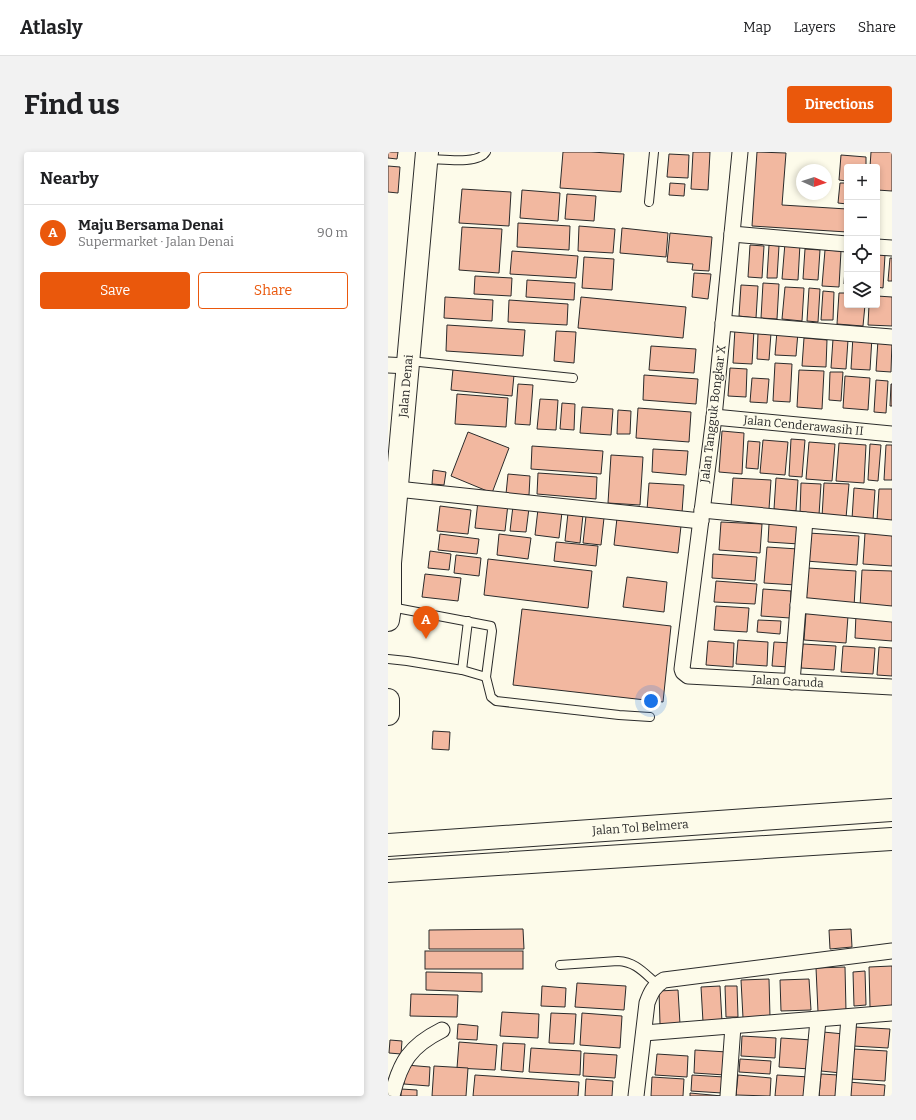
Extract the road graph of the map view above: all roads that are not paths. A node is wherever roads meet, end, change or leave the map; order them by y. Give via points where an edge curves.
1 (486, 152) edge
2 (654, 152) edge
3 (740, 152) edge
4 (427, 155) edge
5 (649, 202) dead end
6 (732, 234) junction
7 (844, 244) edge
8 (880, 247) edge
9 (892, 248) edge
10 (724, 323) junction
11 (892, 337) edge
12 (402, 364) edge
13 (573, 378) dead end
14 (714, 417) junction
15 (892, 434) edge
16 (397, 489) junction
17 (701, 516) junction
18 (804, 520) junction
19 (892, 528) edge
20 (389, 563) edge
21 (798, 605) junction
22 (389, 613) edge
23 (892, 614) edge
24 (468, 621) junction
25 (388, 659) edge
26 (462, 670) junction
27 (685, 675) joint
28 (486, 677) junction
29 (792, 682) junction
30 (892, 687) edge
31 (388, 700) edge
32 (388, 714) edge
33 (650, 717) dead end
34 (892, 810) edge
35 (892, 838) edge
36 (388, 844) edge
37 (388, 871) edge
38 (892, 952) edge
39 (560, 966) dead end
40 (657, 984) junction
41 (892, 1013) edge
42 (849, 1017) junction
43 (818, 1020) junction
44 (733, 1026) junction
45 (442, 1030) dead end
46 (644, 1033) junction
47 (392, 1096) edge
48 (636, 1096) edge
49 (728, 1096) edge
50 (811, 1096) edge
51 (843, 1096) edge

1 - 4 lane via 474,160
2 - 5 lane
3 - 6 street, Jalan Tangguk Bongkar X
4 - 12 main road, Jalan Denai
6 - 7 street
6 - 10 street, Jalan Tangguk Bongkar X
8 - 9 street
10 - 11 street
10 - 14 street, Jalan Tangguk Bongkar X
12 - 13 lane
12 - 16 main road, Jalan Denai
14 - 15 street, Jalan Cenderawasih II
14 - 17 street, Jalan Tangguk Bongkar X
16 - 17 street
16 - 20 main road, Jalan Denai
17 - 18 street
17 - 27 street, Jalan Tangguk Bongkar X via 682,669
18 - 19 street
18 - 21 street
20 - 22 main road, Jalan Denai
21 - 23 street
21 - 29 street
22 - 24 lane
24 - 26 lane
24 - 28 lane via 492,628
25 - 26 lane
26 - 28 lane
27 - 29 street, Jalan Garuda
28 - 33 lane via 491,696 496,701
29 - 30 street, Jalan Garuda
31 - 32 main road
34 - 36 main road, Jalan Tol Belmera
35 - 37 main road
38 - 40 street via 664,980
39 - 40 lane via 627,961 635,964
40 - 46 street via 648,1003
41 - 42 street
42 - 43 street
42 - 51 street
43 - 44 street
43 - 50 street
44 - 46 street
44 - 49 street
45 - 47 street via 427,1037 414,1048 400,1069
46 - 48 street

